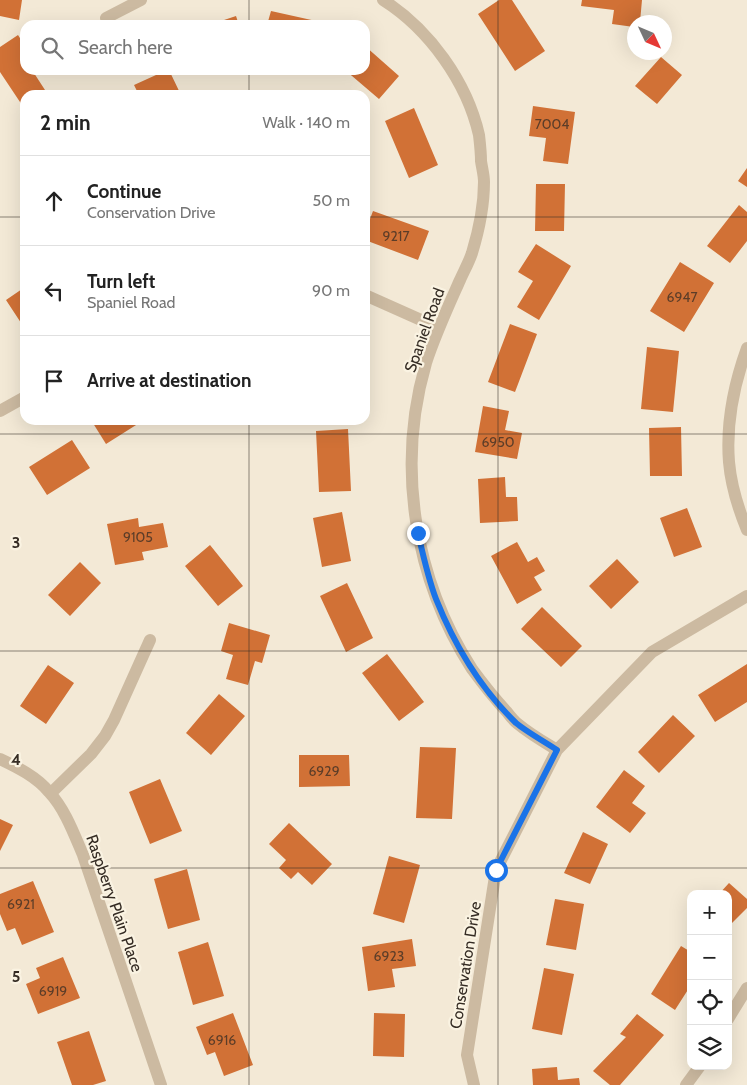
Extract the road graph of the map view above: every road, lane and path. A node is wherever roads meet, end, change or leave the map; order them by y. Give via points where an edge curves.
1 (141, 0) edge
2 (383, 0) edge
3 (106, 18) dead end
4 (370, 297) edge
5 (439, 328) junction
6 (747, 348) edge
7 (20, 400) edge
8 (0, 411) edge
9 (747, 530) edge
10 (747, 596) edge
11 (150, 640) dead end
12 (557, 750) junction
13 (0, 759) edge
14 (51, 793) junction
15 (747, 988) edge
16 (732, 1012) edge
17 (697, 1070) edge
18 (161, 1085) edge
19 (474, 1085) edge
20 (686, 1085) edge

1 - 3 street
2 - 5 street, Spaniel Road via 412,22 447,62 458,80 479,136 484,180 478,231 471,256
4 - 5 street
5 - 12 street, Spaniel Road via 426,363 413,438 413,502 425,564 447,624 479,678 518,724
6 - 9 street via 734,390 729,425 729,461 736,498
7 - 8 street
10 - 12 street, Conservation Drive via 652,652
11 - 14 street via 105,736 92,754
12 - 19 street, Conservation Drive via 496,870 467,1054
13 - 14 street, Raspberry Plain Place via 40,782
14 - 18 street, Raspberry Plain Place via 83,855
15 - 16 street
17 - 20 street

